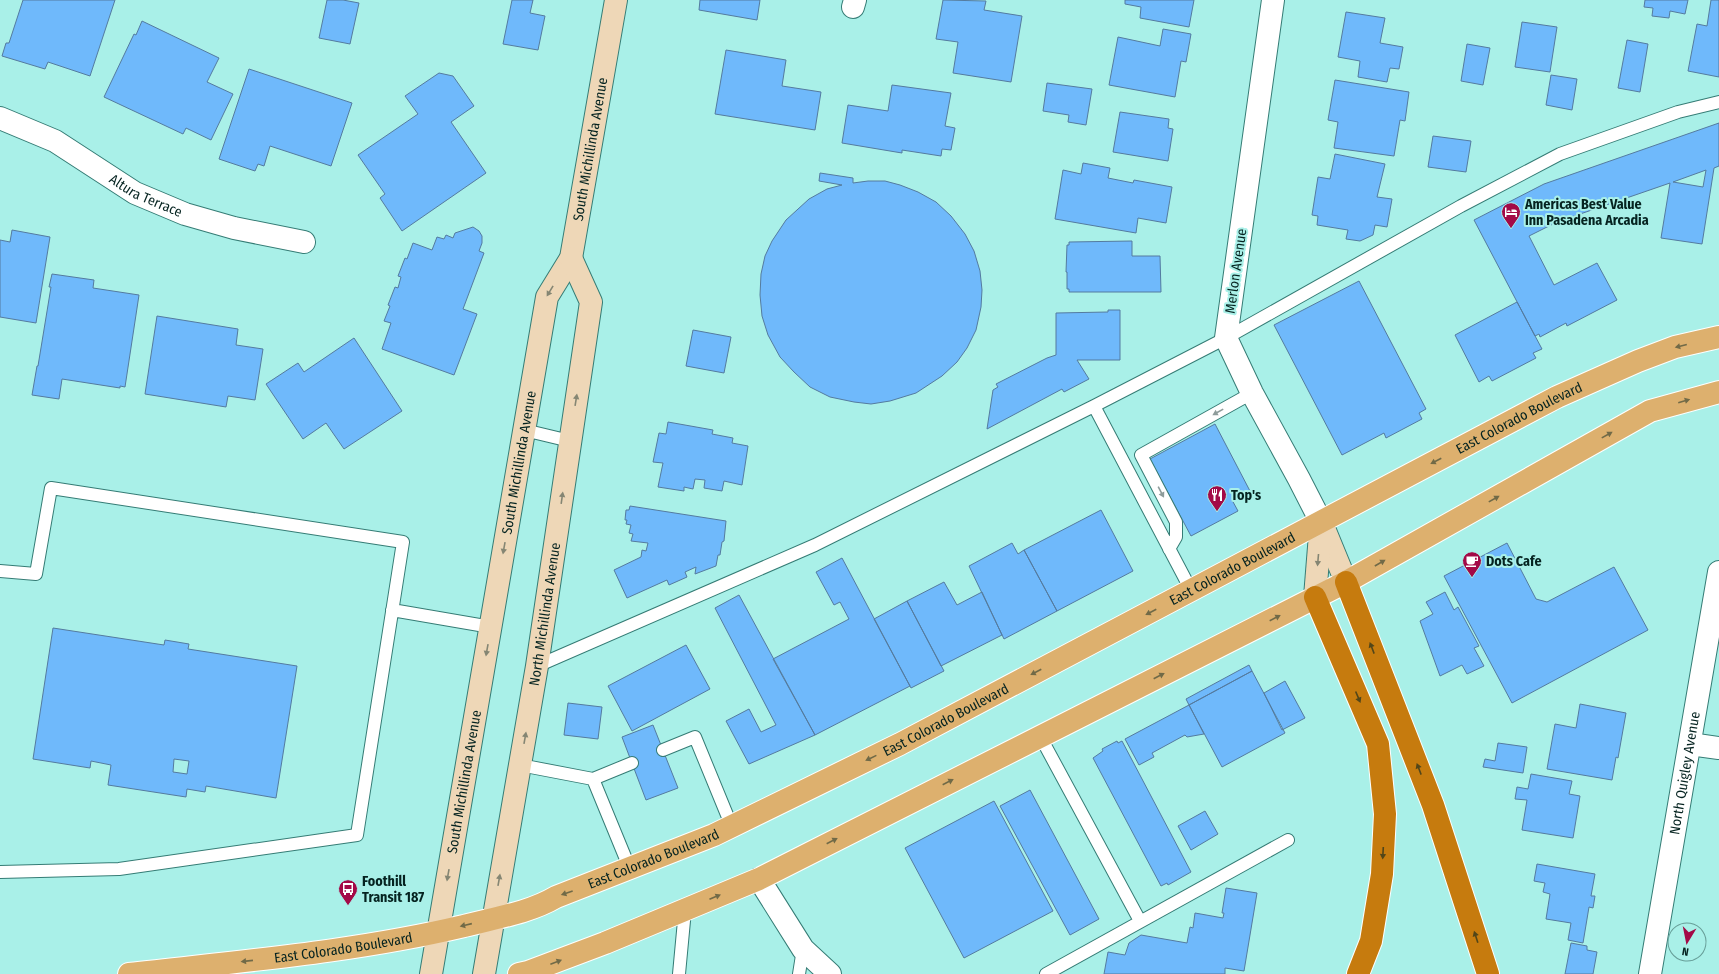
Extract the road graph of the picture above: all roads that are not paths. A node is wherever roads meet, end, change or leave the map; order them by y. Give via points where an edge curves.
1 (616, 0) edge
2 (1274, 0) edge
3 (1719, 102) edge
4 (0, 118) edge
5 (304, 242) dead end
6 (571, 258) junction
7 (1719, 337) edge
8 (1226, 338) junction
9 (1719, 392) edge
10 (1252, 393) junction
11 (1094, 406) junction
12 (524, 430) junction
13 (570, 441) junction
14 (1321, 522) junction
15 (1170, 549) junction
16 (0, 571) edge
17 (1719, 572) edge
18 (1346, 582) junction
19 (1191, 590) junction
20 (1717, 594) edge
21 (1315, 597) junction
22 (392, 610) junction
23 (490, 627) junction
24 (537, 666) junction
25 (1040, 736) junction
26 (1690, 744) junction
27 (1719, 748) edge
28 (663, 750) dead end
29 (632, 763) dead end
30 (520, 765) junction
31 (593, 779) junction
32 (732, 827) junction
33 (1288, 840) dead end
34 (630, 869) junction
35 (0, 872) edge
36 (759, 879) junction
37 (685, 910) junction
38 (493, 919) junction
39 (1140, 921) junction
40 (438, 932) junction
41 (803, 949) junction
42 (129, 974) edge
43 (431, 974) edge
44 (484, 974) edge
45 (519, 974) edge
46 (679, 974) edge
47 (798, 974) edge
48 (830, 974) edge
49 (1046, 974) edge
50 (1358, 974) edge
51 (1488, 974) edge
52 (1650, 974) edge

1 - 6 main road, South Michillinda Avenue
2 - 8 street, Merlon Avenue
3 - 8 lane via 1678,112 1560,154 1461,206
4 - 5 street, Altura Terrace via 55,141 135,193 185,214 234,228
6 -> 12 main road, South Michillinda Avenue via 547,297
13 -> 6 main road, North Michillinda Avenue via 591,302
7 -> 14 main road, East Colorado Boulevard via 1676,347 1638,361 1557,397
8 - 10 street
8 - 11 lane
18 -> 9 main road via 1650,411
10 - 14 street
10 -> 15 lane via 1141,455 1176,522 1176,538
11 - 15 lane
11 - 24 lane via 815,545
12 - 13 lane
12 -> 23 main road, South Michillinda Avenue
24 -> 13 main road, North Michillinda Avenue
14 - 18 main road
14 - 19 main road, East Colorado Boulevard
14 -> 21 main road
15 - 19 lane
16 - 22 lane via 36,574 51,488 403,542
17 - 20 street, North Quigley Avenue
18 - 21 main road
51 -> 18 highway via 1433,805
19 -> 32 main road, East Colorado Boulevard via 900,744
20 - 26 street, North Quigley Avenue
25 -> 21 main road
21 -> 50 highway via 1378,744 1385,814 1382,874 1371,940
22 - 23 lane
22 - 35 lane via 357,835 119,869
23 -> 40 main road, South Michillinda Avenue
30 -> 24 main road, North Michillinda Avenue
36 -> 25 main road
25 - 39 lane
26 - 27 street
26 - 52 street, North Quigley Avenue
28 - 32 lane via 694,737
29 - 31 lane
30 - 31 lane
38 -> 30 main road, North Michillinda Avenue
31 - 34 lane
32 - 34 main road, East Colorado Boulevard
33 - 39 lane
34 -> 38 main road, East Colorado Boulevard via 544,903
37 -> 36 main road
36 - 41 street
45 -> 37 main road via 605,943
37 - 46 lane
38 -> 40 main road, East Colorado Boulevard
38 - 44 main road, North Michillinda Avenue
39 - 49 lane
40 -> 42 main road, East Colorado Boulevard via 320,952
40 - 43 main road
41 - 47 lane
41 - 48 street

